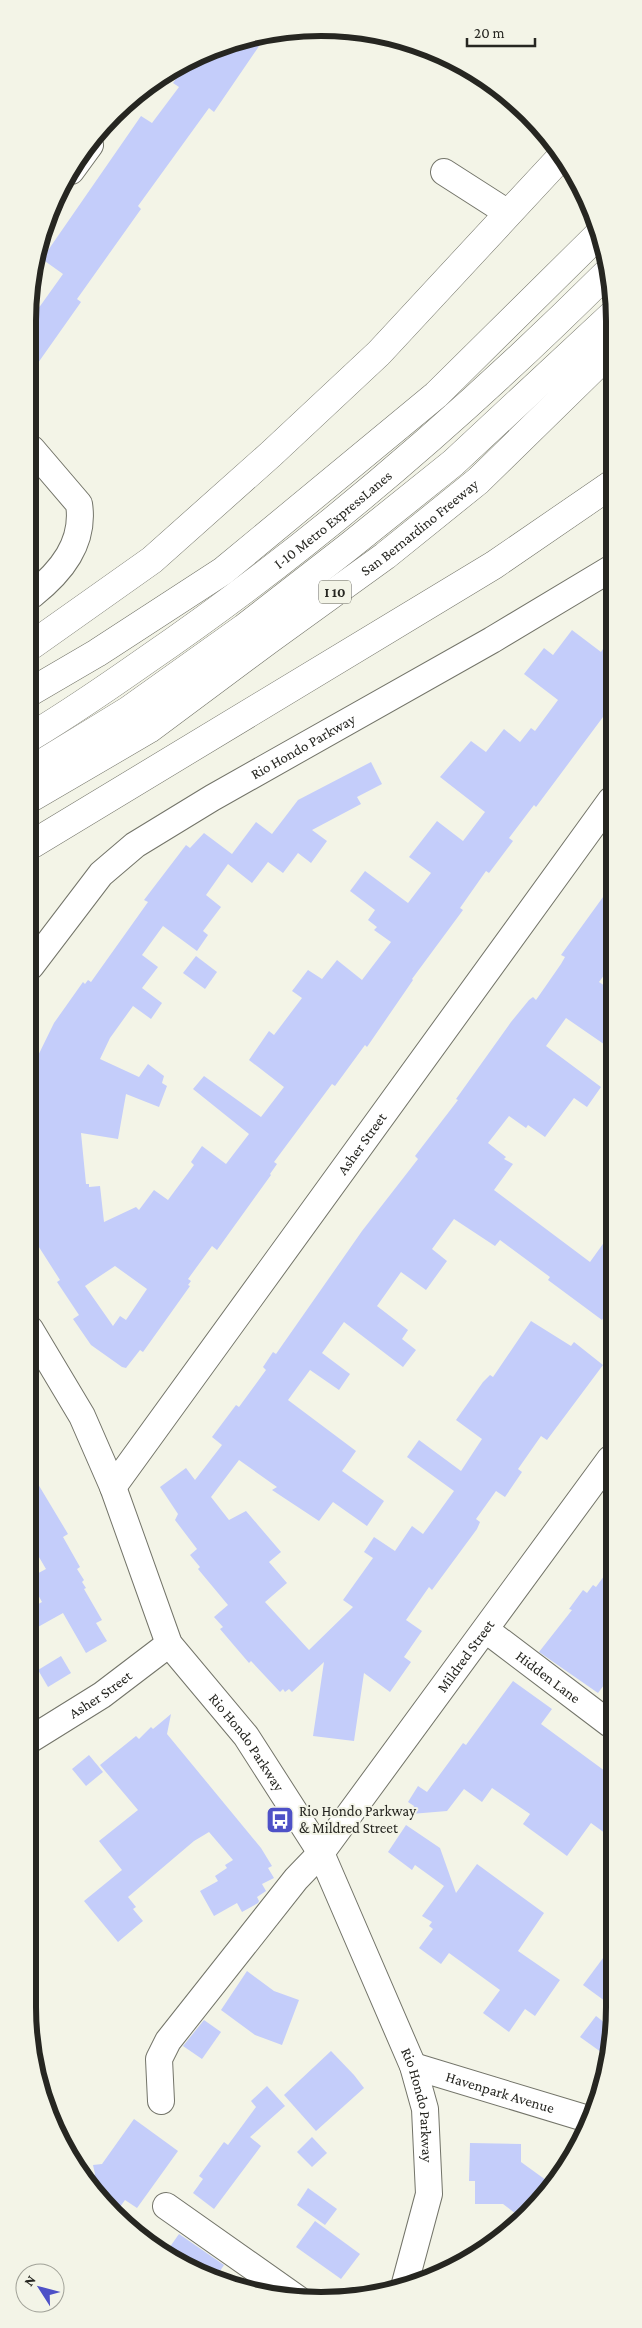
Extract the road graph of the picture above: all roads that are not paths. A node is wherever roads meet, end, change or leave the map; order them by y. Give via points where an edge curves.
1 (557, 161) edge
2 (444, 172) dead end
3 (508, 213) junction
4 (594, 239) edge
5 (602, 278) edge
6 (606, 321) edge
7 (606, 356) edge
8 (36, 454) edge
9 (606, 488) edge
10 (606, 572) edge
11 (36, 591) edge
12 (36, 642) edge
13 (36, 689) edge
14 (36, 733) edge
15 (36, 768) edge
16 (36, 795) edge
17 (606, 807) edge
18 (36, 842) edge
19 (36, 959) edge
20 (36, 1338) edge
21 (606, 1465) edge
22 (113, 1487) junction
23 (486, 1630) junction
24 (169, 1644) junction
25 (606, 1721) edge
26 (36, 1736) edge
27 (321, 1853) junction
28 (413, 2066) junction
29 (161, 2101) dead end
30 (583, 2118) edge
31 (166, 2206) dead end
32 (406, 2279) edge
33 (284, 2289) edge

1 - 3 highway
2 - 3 street
3 - 12 highway via 378,353 271,454 152,560
4 - 13 highway via 436,395 223,571
5 - 14 highway, I-10 Metro ExpressLanes via 527,352 382,481 216,613
6 - 15 highway, I-10 Metro ExpressLanes via 453,463 347,548 244,628 129,710
7 - 16 highway, San Bernardino Freeway / I 10 via 478,481 385,556 149,730
8 - 11 street via 80,504 81,514 78,539 69,557
9 - 18 highway via 494,565
10 - 19 street, Rio Hondo Parkway via 492,640 212,798 135,846 101,874
17 - 22 street, Asher Street
20 - 22 street, Rio Hondo Parkway via 82,1416
21 - 23 street, Mildred Street
22 - 24 street, Rio Hondo Parkway
23 - 25 street, Hidden Lane
23 - 27 street, Mildred Street
24 - 26 street, Asher Street via 102,1695
24 - 27 street, Rio Hondo Parkway via 246,1736
27 - 28 street, Rio Hondo Parkway
27 - 29 street, Mildred Street via 296,1879 168,2041 159,2059
28 - 30 street, Havenpark Avenue
28 - 32 street, Rio Hondo Parkway via 424,2109 429,2194
31 - 33 street

